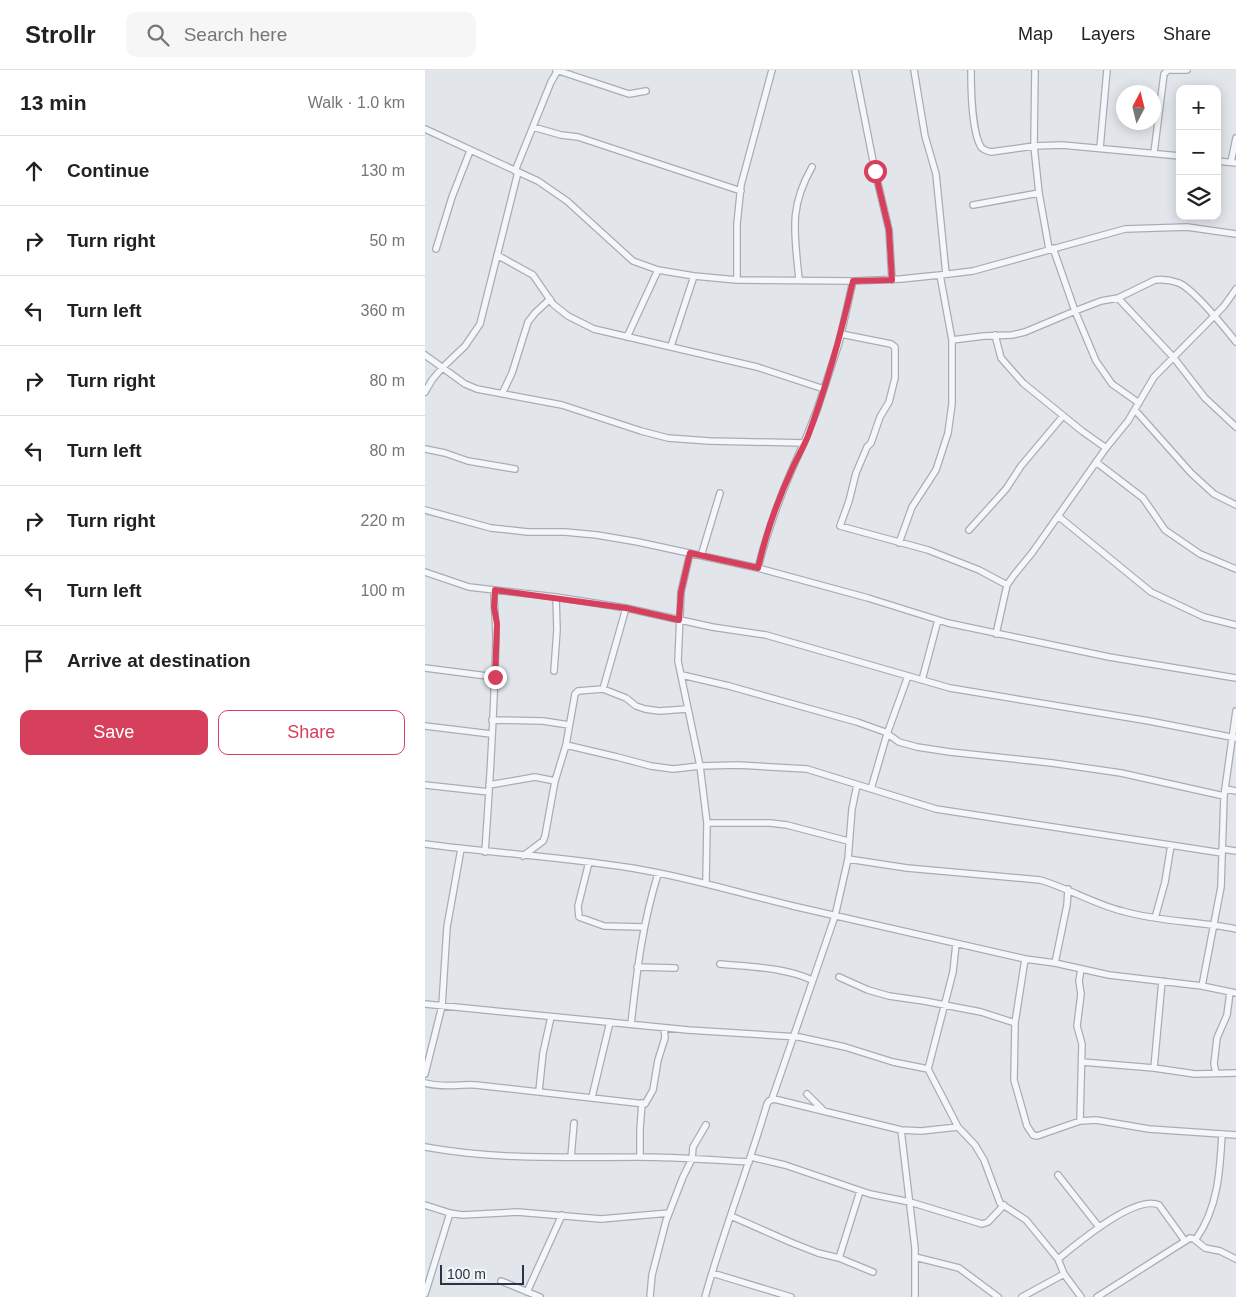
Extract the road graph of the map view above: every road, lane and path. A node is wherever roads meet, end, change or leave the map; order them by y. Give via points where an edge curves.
1 (557, 70) edge
2 (772, 70) edge
3 (855, 70) edge
4 (914, 70) edge
5 (971, 70) edge
6 (1035, 70) edge
7 (1107, 70) edge
8 (1169, 70) edge
9 (1187, 70) edge
10 (646, 91) dead end
11 (533, 127) junction
12 (425, 129) edge
13 (1236, 138) edge
14 (1034, 146) junction
15 (1100, 148) junction
16 (470, 151) junction
17 (1154, 153) junction
18 (1176, 156) edge
19 (1221, 161) edge
20 (1234, 163) edge
21 (812, 167) dead end
22 (516, 172) junction
23 (741, 191) junction
24 (1039, 192) junction
25 (973, 205) dead end
26 (1236, 234) edge
27 (437, 249) dead end
28 (1051, 249) junction
29 (497, 255) junction
30 (658, 270) junction
31 (943, 275) junction
32 (694, 276) junction
33 (737, 280) junction
34 (799, 280) junction
35 (892, 280) junction
36 (853, 281) junction
37 (1236, 289) edge
38 (1234, 296) edge
39 (1118, 298) junction
40 (549, 299) junction
41 (1075, 310) junction
42 (1214, 315) junction
43 (841, 334) junction
44 (995, 335) junction
45 (627, 337) junction
46 (952, 340) junction
47 (1236, 342) edge
48 (671, 346) junction
49 (425, 355) edge
50 (1174, 358) junction
51 (441, 368) junction
52 (824, 389) junction
53 (425, 392) edge
54 (502, 394) junction
55 (1139, 403) junction
56 (1135, 410) junction
57 (1063, 416) junction
58 (1236, 426) edge
59 (805, 443) junction
60 (1106, 448) junction
61 (425, 449) edge
62 (1096, 462) junction
63 (515, 469) dead end
64 (720, 493) dead end
65 (1236, 505) edge
66 (425, 510) edge
67 (1058, 516) junction
68 (969, 530) dead end
69 (899, 543) junction
70 (690, 553) junction
71 (701, 556) junction
72 (758, 568) junction
73 (1236, 569) edge
74 (425, 572) edge
75 (1007, 585) junction
76 (495, 590) junction
77 (556, 597) junction
78 (626, 608) junction
79 (679, 620) junction
80 (938, 620) junction
81 (1236, 625) edge
82 (996, 634) junction
83 (425, 668) edge
84 (554, 671) dead end
85 (682, 675) junction
86 (908, 676) junction
87 (495, 677) junction
88 (1236, 678) edge
89 (922, 680) junction
90 (603, 689) junction
91 (687, 709) junction
92 (1236, 711) edge
93 (492, 720) junction
94 (569, 725) junction
95 (425, 726) edge
96 (491, 734) junction
97 (887, 734) junction
98 (1234, 738) edge
99 (566, 746) junction
100 (700, 766) junction
101 (555, 781) junction
102 (425, 785) edge
103 (489, 785) junction
104 (857, 785) junction
105 (871, 789) junction
106 (1226, 789) junction
107 (1236, 791) edge
108 (489, 792) junction
109 (1224, 796) junction
110 (707, 823) junction
111 (848, 841) junction
112 (425, 844) edge
113 (1171, 845) junction
114 (461, 849) junction
115 (1222, 851) junction
116 (1236, 851) edge
117 (485, 852) junction
118 (523, 856) junction
119 (848, 859) junction
120 (589, 862) junction
121 (658, 874) junction
122 (706, 883) junction
123 (1068, 889) junction
124 (835, 916) junction
125 (1155, 918) junction
126 (1215, 924) junction
127 (643, 928) junction
128 (1236, 929) edge
129 (956, 944) junction
130 (1025, 960) junction
131 (1055, 962) junction
132 (720, 964) dead end
133 (637, 967) junction
134 (675, 968) dead end
135 (1081, 969) junction
136 (839, 977) dead end
137 (812, 980) junction
138 (1162, 981) junction
139 (1202, 986) junction
140 (1233, 993) edge
141 (425, 1004) edge
142 (944, 1004) junction
143 (442, 1006) junction
144 (551, 1016) junction
145 (610, 1022) junction
146 (1015, 1023) junction
147 (631, 1024) junction
148 (664, 1028) junction
149 (793, 1037) junction
150 (1082, 1062) junction
151 (1154, 1068) junction
152 (927, 1069) junction
153 (1216, 1073) junction
154 (1236, 1073) edge
155 (425, 1074) edge
156 (425, 1083) edge
157 (539, 1091) junction
158 (807, 1094) dead end
159 (593, 1097) junction
160 (772, 1099) junction
161 (642, 1103) junction
162 (824, 1111) junction
163 (1080, 1122) junction
164 (574, 1123) dead end
165 (706, 1125) dead end
166 (959, 1127) junction
167 (901, 1130) junction
168 (1222, 1134) junction
169 (1236, 1134) edge
170 (425, 1147) edge
171 (571, 1157) junction
172 (640, 1157) junction
173 (692, 1159) junction
174 (750, 1159) junction
175 (1058, 1175) dead end
176 (860, 1191) junction
177 (910, 1202) junction
178 (425, 1205) edge
179 (1004, 1205) junction
180 (450, 1213) junction
181 (669, 1213) junction
182 (562, 1216) junction
183 (731, 1216) junction
184 (1099, 1227) junction
185 (1196, 1240) junction
186 (1185, 1241) junction
187 (915, 1257) junction
188 (839, 1258) junction
189 (1057, 1259) junction
190 (1236, 1259) edge
191 (873, 1272) dead end
192 (712, 1274) junction
193 (1064, 1274) junction
194 (501, 1281) dead end
195 (527, 1292) junction
196 (425, 1294) edge
197 (540, 1297) edge
198 (650, 1297) edge
199 (705, 1297) edge
200 (791, 1297) edge
201 (915, 1297) edge
202 (998, 1297) edge
203 (1022, 1297) edge
204 (1081, 1297) edge
205 (1097, 1297) edge

1 - 10 street via 629,94
1 - 11 street
2 - 23 street
3 - 35 street via 889,230
4 - 31 street via 925,136 936,174
5 - 14 street via 973,117 982,149 991,152
6 - 14 street
7 - 15 street
8 - 9 street
8 - 17 street via 1164,74
11 - 22 street
11 - 23 street via 578,137
12 - 16 street
13 - 20 street
14 - 15 street
14 - 24 street
15 - 17 street
16 - 22 street
16 - 27 street
17 - 18 street
19 - 20 street
21 - 34 street via 799,193 795,214
22 - 29 street
22 - 30 street via 555,192 633,260
23 - 33 street via 737,224
24 - 25 street
24 - 28 street
26 - 28 street via 1187,228 1125,229
28 - 31 street via 973,271
28 - 41 street
29 - 40 street via 533,275
29 - 51 street via 480,324 465,346
30 - 32 street
30 - 45 street
31 - 35 street
31 - 46 street
32 - 33 street
32 - 48 street
33 - 34 street
34 - 36 street
35 - 36 street
36 - 43 street
37 - 38 street
38 - 42 street
39 - 41 street
39 - 42 street via 1155,280 1170,280 1180,284
39 - 50 street
40 - 45 street via 569,316 594,329
40 - 54 street via 529,322
41 - 44 street via 1025,332
41 - 55 street via 1096,360 1112,384
42 - 47 street
42 - 50 street
43 - 52 street
43 - 69 street via 895,347 895,378 889,402 856,473 840,525
44 - 46 street
44 - 57 street via 998,353 1005,364
45 - 48 street
46 - 69 street via 952,404 948,433 936,470 912,507
48 - 52 street via 757,367
49 - 51 street
50 - 55 street via 1154,377
50 - 58 street via 1205,398
51 - 53 street
51 - 54 street via 465,384
52 - 59 street
54 - 59 street via 562,405 668,438
55 - 56 street
56 - 60 street
56 - 65 street via 1191,473 1214,494
57 - 60 street
57 - 68 street
59 - 72 street via 778,502
60 - 62 street
61 - 63 street
62 - 67 street
62 - 73 street via 1143,498 1165,530 1200,554
64 - 71 street
66 - 70 street via 491,528 597,535
67 - 75 street
67 - 81 street via 1151,592 1204,617
69 - 75 street via 928,550
70 - 71 street
70 - 79 street via 681,592
71 - 72 street
72 - 80 street
74 - 76 street via 469,587
75 - 82 street
76 - 77 street
76 - 87 street
77 - 78 street
77 - 84 street
78 - 79 street
78 - 90 street
79 - 85 street
79 - 86 street via 766,635
80 - 82 street
80 - 89 street
82 - 88 street
83 - 87 street
85 - 91 street
85 - 97 street via 857,722
86 - 89 street
86 - 97 street
87 - 93 street
89 - 98 street via 950,688 1149,720
90 - 91 street via 645,709
90 - 94 street via 576,692
91 - 100 street
92 - 98 street
93 - 94 street
93 - 96 street
94 - 99 street
95 - 96 street
96 - 103 street
97 - 105 street
97 - 109 street via 899,742 917,747 1121,773
98 - 106 street
99 - 100 street via 651,766 673,769
99 - 101 street
100 - 104 street via 807,769
100 - 110 street
101 - 103 street via 535,777
101 - 118 street via 545,836
102 - 108 street
103 - 108 street
104 - 105 street
104 - 111 street
105 - 113 street via 936,809
106 - 107 street
106 - 109 street
108 - 117 street
109 - 115 street
110 - 111 street via 787,825
110 - 122 street
111 - 119 street
112 - 114 street
113 - 115 street
113 - 125 street
114 - 117 street
114 - 143 street via 447,927
115 - 116 street
115 - 126 street
117 - 118 street
118 - 120 street
119 - 123 street via 907,868 1040,880
119 - 124 street
120 - 121 street
120 - 127 street via 578,906 579,917 604,926
121 - 122 street
121 - 127 street
122 - 124 street
123 - 125 street via 1122,912
123 - 131 street
124 - 129 street
124 - 137 street
125 - 126 street
126 - 128 street
126 - 139 street
127 - 133 street
129 - 130 street
129 - 142 street via 953,972
130 - 131 street
130 - 146 street
131 - 135 street
132 - 137 street via 777,969
133 - 134 street
133 - 147 street
135 - 138 street
135 - 150 street via 1077,1026
136 - 142 street via 889,996
137 - 149 street
138 - 139 street
138 - 151 street
139 - 140 street
140 - 153 street via 1217,1038
141 - 143 street
142 - 146 street
142 - 152 street
143 - 144 street
143 - 155 street
144 - 145 street
144 - 157 street
145 - 147 street
145 - 159 street
146 - 163 street via 1014,1080 1031,1133 1037,1136
147 - 148 street
148 - 149 street
148 - 161 street via 665,1038 657,1060 653,1090 645,1104
149 - 152 street
149 - 160 street
150 - 151 street
150 - 163 street
151 - 153 street via 1195,1074
152 - 166 street
153 - 154 street
156 - 157 street via 440,1087 457,1084
157 - 159 street
158 - 162 street
159 - 161 street
160 - 162 street
160 - 174 street via 767,1104
161 - 172 street
162 - 167 street
163 - 168 street via 1095,1120
164 - 171 street
165 - 173 street via 693,1147
166 - 167 street
166 - 179 street via 984,1160 995,1194
167 - 177 street
168 - 169 street
168 - 185 street via 1217,1189
170 - 171 street via 462,1154
171 - 172 street
172 - 173 street
173 - 174 street
173 - 181 street
174 - 176 street via 793,1167
174 - 183 street
175 - 184 street
176 - 177 street
176 - 188 street
177 - 179 street via 982,1224 989,1222
177 - 187 street
178 - 180 street
179 - 189 street via 1027,1220
180 - 182 street via 517,1212
180 - 196 street
181 - 182 street via 601,1219
181 - 198 street
182 - 195 street
183 - 188 street via 819,1254
183 - 192 street
184 - 186 street via 1126,1211 1152,1202 1164,1210
184 - 189 street
185 - 186 street
185 - 190 street via 1205,1248
186 - 205 street
187 - 201 street
187 - 202 street via 959,1268
188 - 191 street
189 - 193 street
192 - 199 street
192 - 200 street
193 - 203 street
193 - 204 street
194 - 195 street
195 - 197 street

